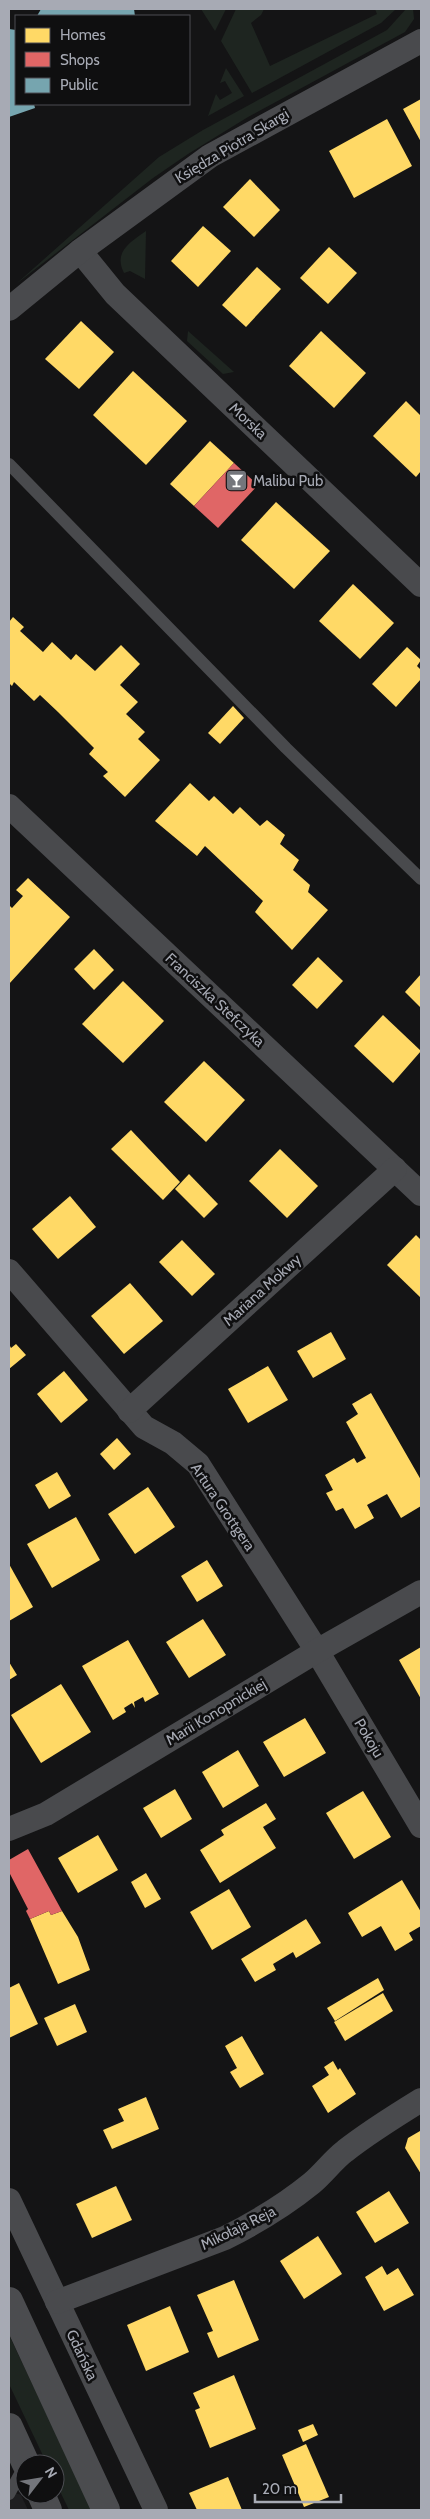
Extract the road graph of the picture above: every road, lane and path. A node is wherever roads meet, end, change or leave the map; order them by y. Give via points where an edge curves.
1 (421, 40) edge
2 (80, 252) junction
3 (9, 309) edge
4 (9, 464) edge
5 (421, 585) edge
6 (9, 808) edge
7 (421, 879) edge
8 (395, 1169) junction
9 (421, 1194) edge
10 (9, 1271) edge
11 (129, 1411) junction
12 (421, 1592) edge
13 (317, 1652) junction
14 (421, 1826) edge
15 (9, 1829) edge
16 (421, 2100) edge
17 (9, 2200) edge
18 (9, 2301) edge
19 (56, 2302) junction
20 (9, 2427) edge
21 (22, 2454) edge
22 (106, 2510) edge
23 (156, 2510) edge

1 - 2 street, Księdza Piotra Skargi via 210,156
2 - 3 street, Księdza Piotra Skargi
2 - 5 street, Morska via 116,294
4 - 7 lane via 279,741
6 - 8 street, Franciszka Stefczyka
8 - 9 street, Franciszka Stefczyka
8 - 11 street, Mariana Mokwy
10 - 11 street, Artura Grottgera
11 - 13 street, Artura Grottgera via 144,1427 198,1464
12 - 13 street, Marii Konopnickiej
13 - 14 street, Pokoju
13 - 15 street, Marii Konopnickiej via 46,1814
16 - 19 street, Mikołaja Reja via 383,2123 344,2152 287,2203 250,2226
17 - 19 street, Gdańska
18 - 22 main road
19 - 23 street, Gdańska
20 - 21 main road

